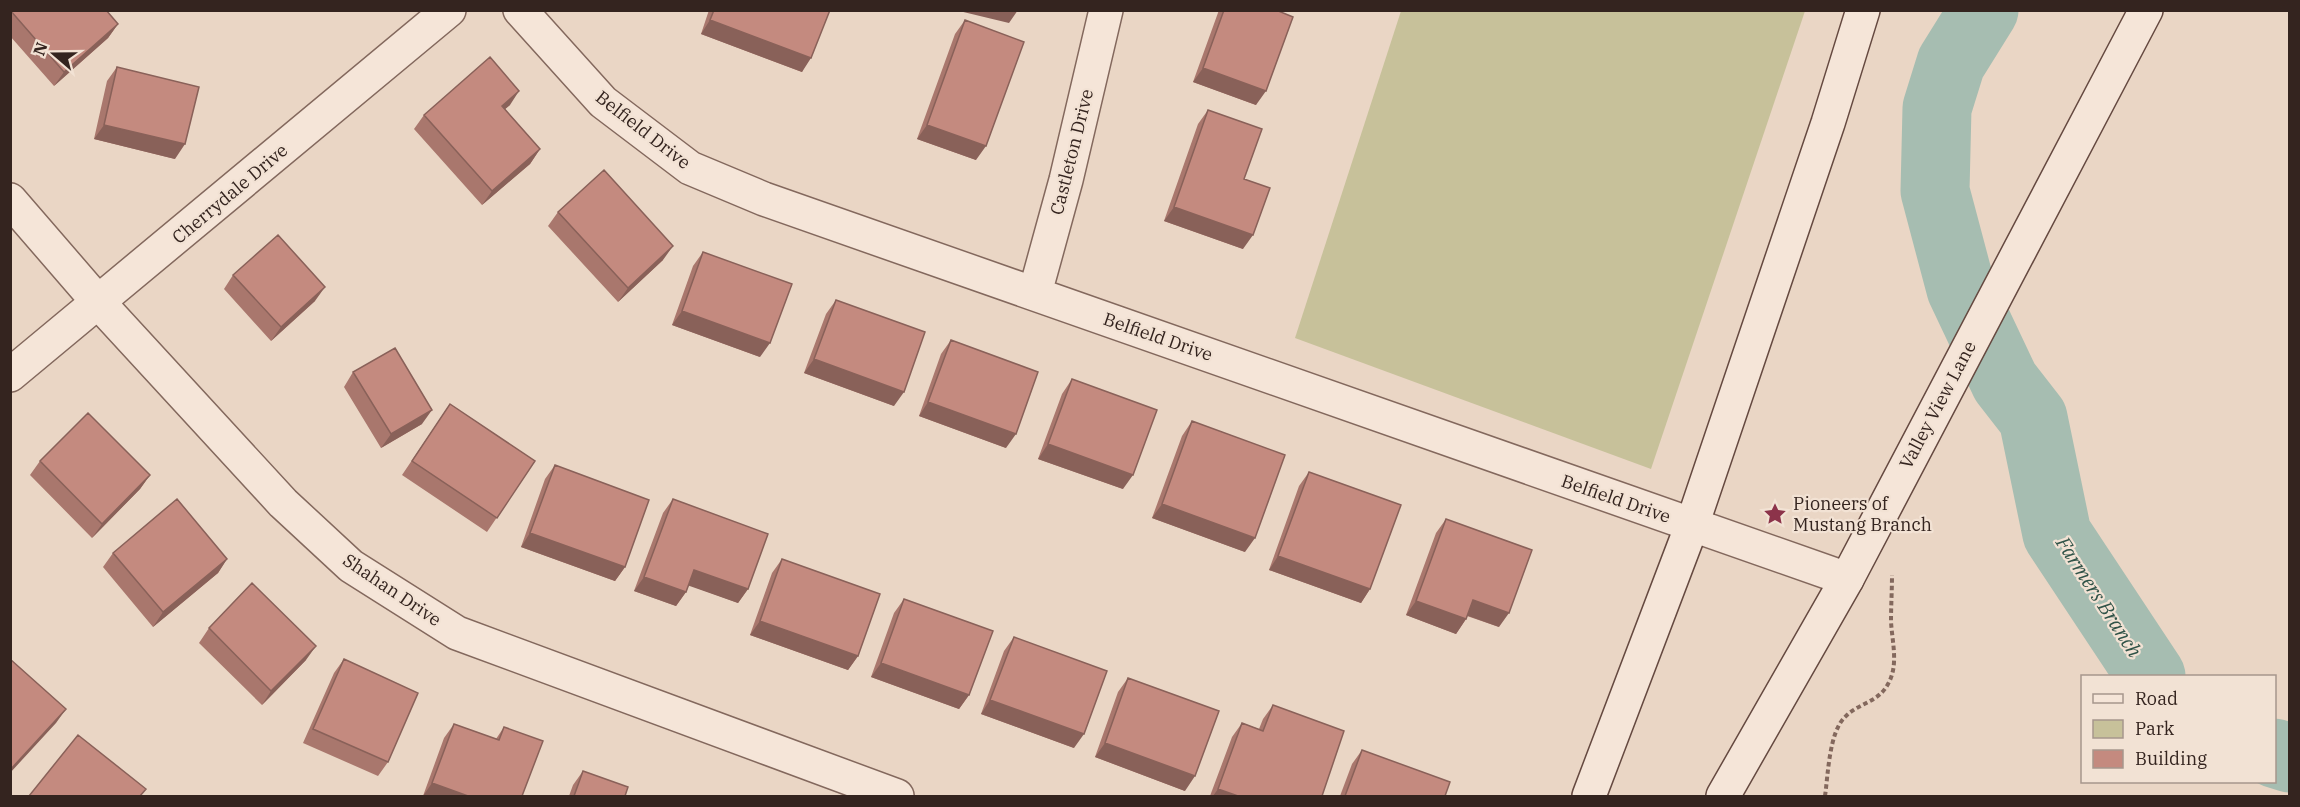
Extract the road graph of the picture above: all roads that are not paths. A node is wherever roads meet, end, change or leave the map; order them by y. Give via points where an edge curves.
1 (449, 10) edge
2 (520, 10) edge
3 (1106, 10) edge
4 (1863, 10) edge
5 (2146, 10) edge
6 (10, 200) edge
7 (1035, 293) junction
8 (99, 303) junction
9 (10, 375) edge
10 (1692, 525) junction
11 (1847, 579) junction
12 (897, 796) edge
13 (1589, 796) edge
14 (1723, 796) edge

1 - 8 street, Cherrydale Drive
2 - 7 street, Belfield Drive via 603,102 690,168 764,199
3 - 7 street, Castleton Drive
4 - 10 street
5 - 11 street, Valley View Lane
6 - 8 street, Shahan Drive
7 - 10 street, Belfield Drive
8 - 9 street, Cherrydale Drive
8 - 12 street, Shahan Drive via 284,503 351,566 458,633
10 - 11 street, Belfield Drive
10 - 13 street
11 - 14 street, Valley View Lane

